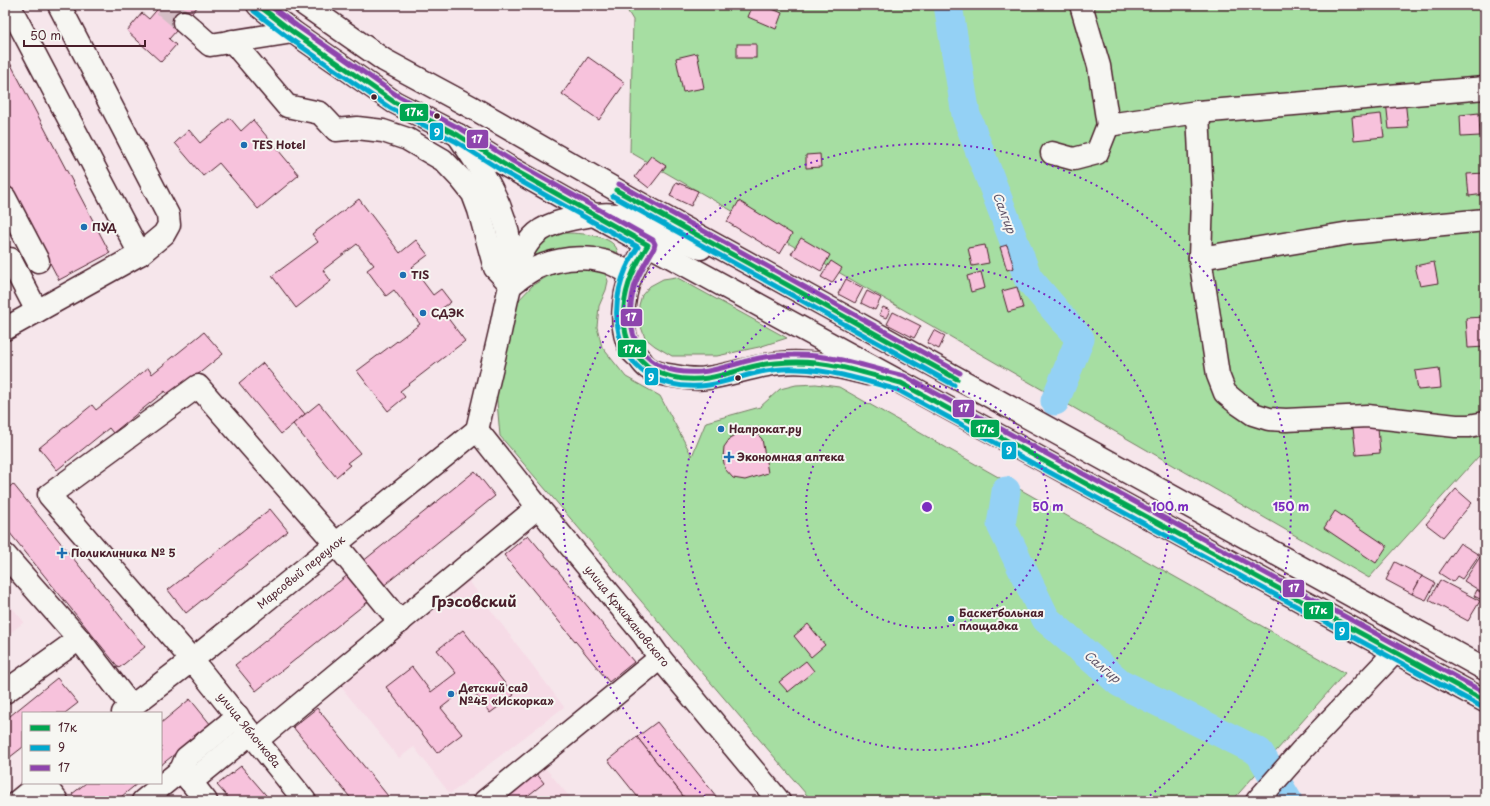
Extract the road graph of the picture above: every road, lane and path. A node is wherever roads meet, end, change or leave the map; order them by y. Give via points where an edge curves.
1 (9, 5) edge
2 (59, 5) edge
3 (258, 5) edge
4 (305, 5) edge
5 (1081, 5) edge
6 (184, 22) tunnel mouth
7 (293, 32) junction
8 (232, 41) junction
9 (1485, 88) edge
10 (1198, 112) junction
11 (1108, 125) junction
12 (458, 135) junction
13 (1052, 153) dead end
14 (5, 198) edge
15 (592, 214) junction
16 (1485, 220) edge
17 (28, 242) junction
18 (648, 245) junction
19 (696, 246) junction
20 (140, 254) junction
21 (7, 257) edge
22 (1200, 258) junction
23 (38, 261) dead end
24 (631, 274) junction
25 (511, 285) junction
26 (813, 299) junction
27 (37, 311) junction
28 (5, 328) edge
29 (901, 383) junction
30 (1485, 424) edge
31 (477, 430) junction
32 (538, 507) junction
33 (335, 543) junction
34 (5, 555) edge
35 (400, 622) junction
36 (79, 639) junction
37 (1395, 652) junction
38 (660, 658) junction
39 (192, 660) junction
40 (1485, 669) edge
41 (5, 692) edge
42 (1485, 701) edge
43 (127, 710) edge
44 (238, 716) junction
45 (254, 737) junction
46 (186, 776) junction
47 (40, 784) edge
48 (42, 784) edge
49 (774, 799) edge
50 (18, 801) edge
51 (57, 801) edge
52 (142, 801) edge
53 (206, 801) edge
54 (305, 801) edge
55 (485, 801) edge
56 (1257, 801) edge

1 - 20 main road
2 - 20 main road via 168,215 169,225 164,234
3 - 7 main road
4 - 26 main road via 384,60
5 - 11 main road via 1099,66
6 - 8 main road via 210,45
7 - 8 main road
7 - 12 main road via 394,102
8 - 25 main road via 287,106 320,113 336,130 357,128 383,131 407,139 443,160 472,194 496,268
9 - 10 main road
10 - 11 main road
10 - 22 main road via 1202,198
11 - 13 main road via 1097,153 1074,158
12 - 15 main road
12 - 25 main road via 497,198 510,246
14 - 17 main road
15 - 18 main road
15 - 19 main road via 640,218
15 - 25 main road via 549,226 533,237 522,252
16 - 22 main road via 1350,233
17 - 21 main road
17 - 23 main road
18 - 19 main road via 667,239
18 - 24 main road
18 - 29 main road
19 - 26 main road
20 - 27 main road
21 - 27 main road
22 - 30 main road via 1218,375 1225,393 1253,414 1269,419 1286,420 1366,416 1456,426
24 - 25 main road via 602,260 558,260 536,268
24 - 29 main road via 623,314 631,350 648,367 663,374 690,379 706,378 756,366 803,362 840,367
25 - 31 main road
26 - 40 main road
27 - 28 main road
29 - 37 main road
31 - 32 main road, улица Кржижановского
31 - 33 main road, Марсовый переулок
32 - 35 main road
32 - 38 main road, улица Кржижановского
33 - 35 main road
33 - 39 main road, Марсовый переулок
33 - 39 main road, улица Яблочкова via 198,386 49,495
34 - 36 main road
35 - 45 main road
36 - 41 main road
36 - 43 main road
37 - 42 main road
37 - 56 main road
38 - 49 main road, улица Кржижановского
38 - 55 main road
39 - 43 main road, Марсовый переулок
39 - 44 main road, улица Яблочкова
44 - 45 main road, улица Яблочкова
44 - 46 main road via 186,758
45 - 46 main road
45 - 54 main road, улица Яблочкова
46 - 52 main road
46 - 53 main road
47 - 50 main road
48 - 51 main road

